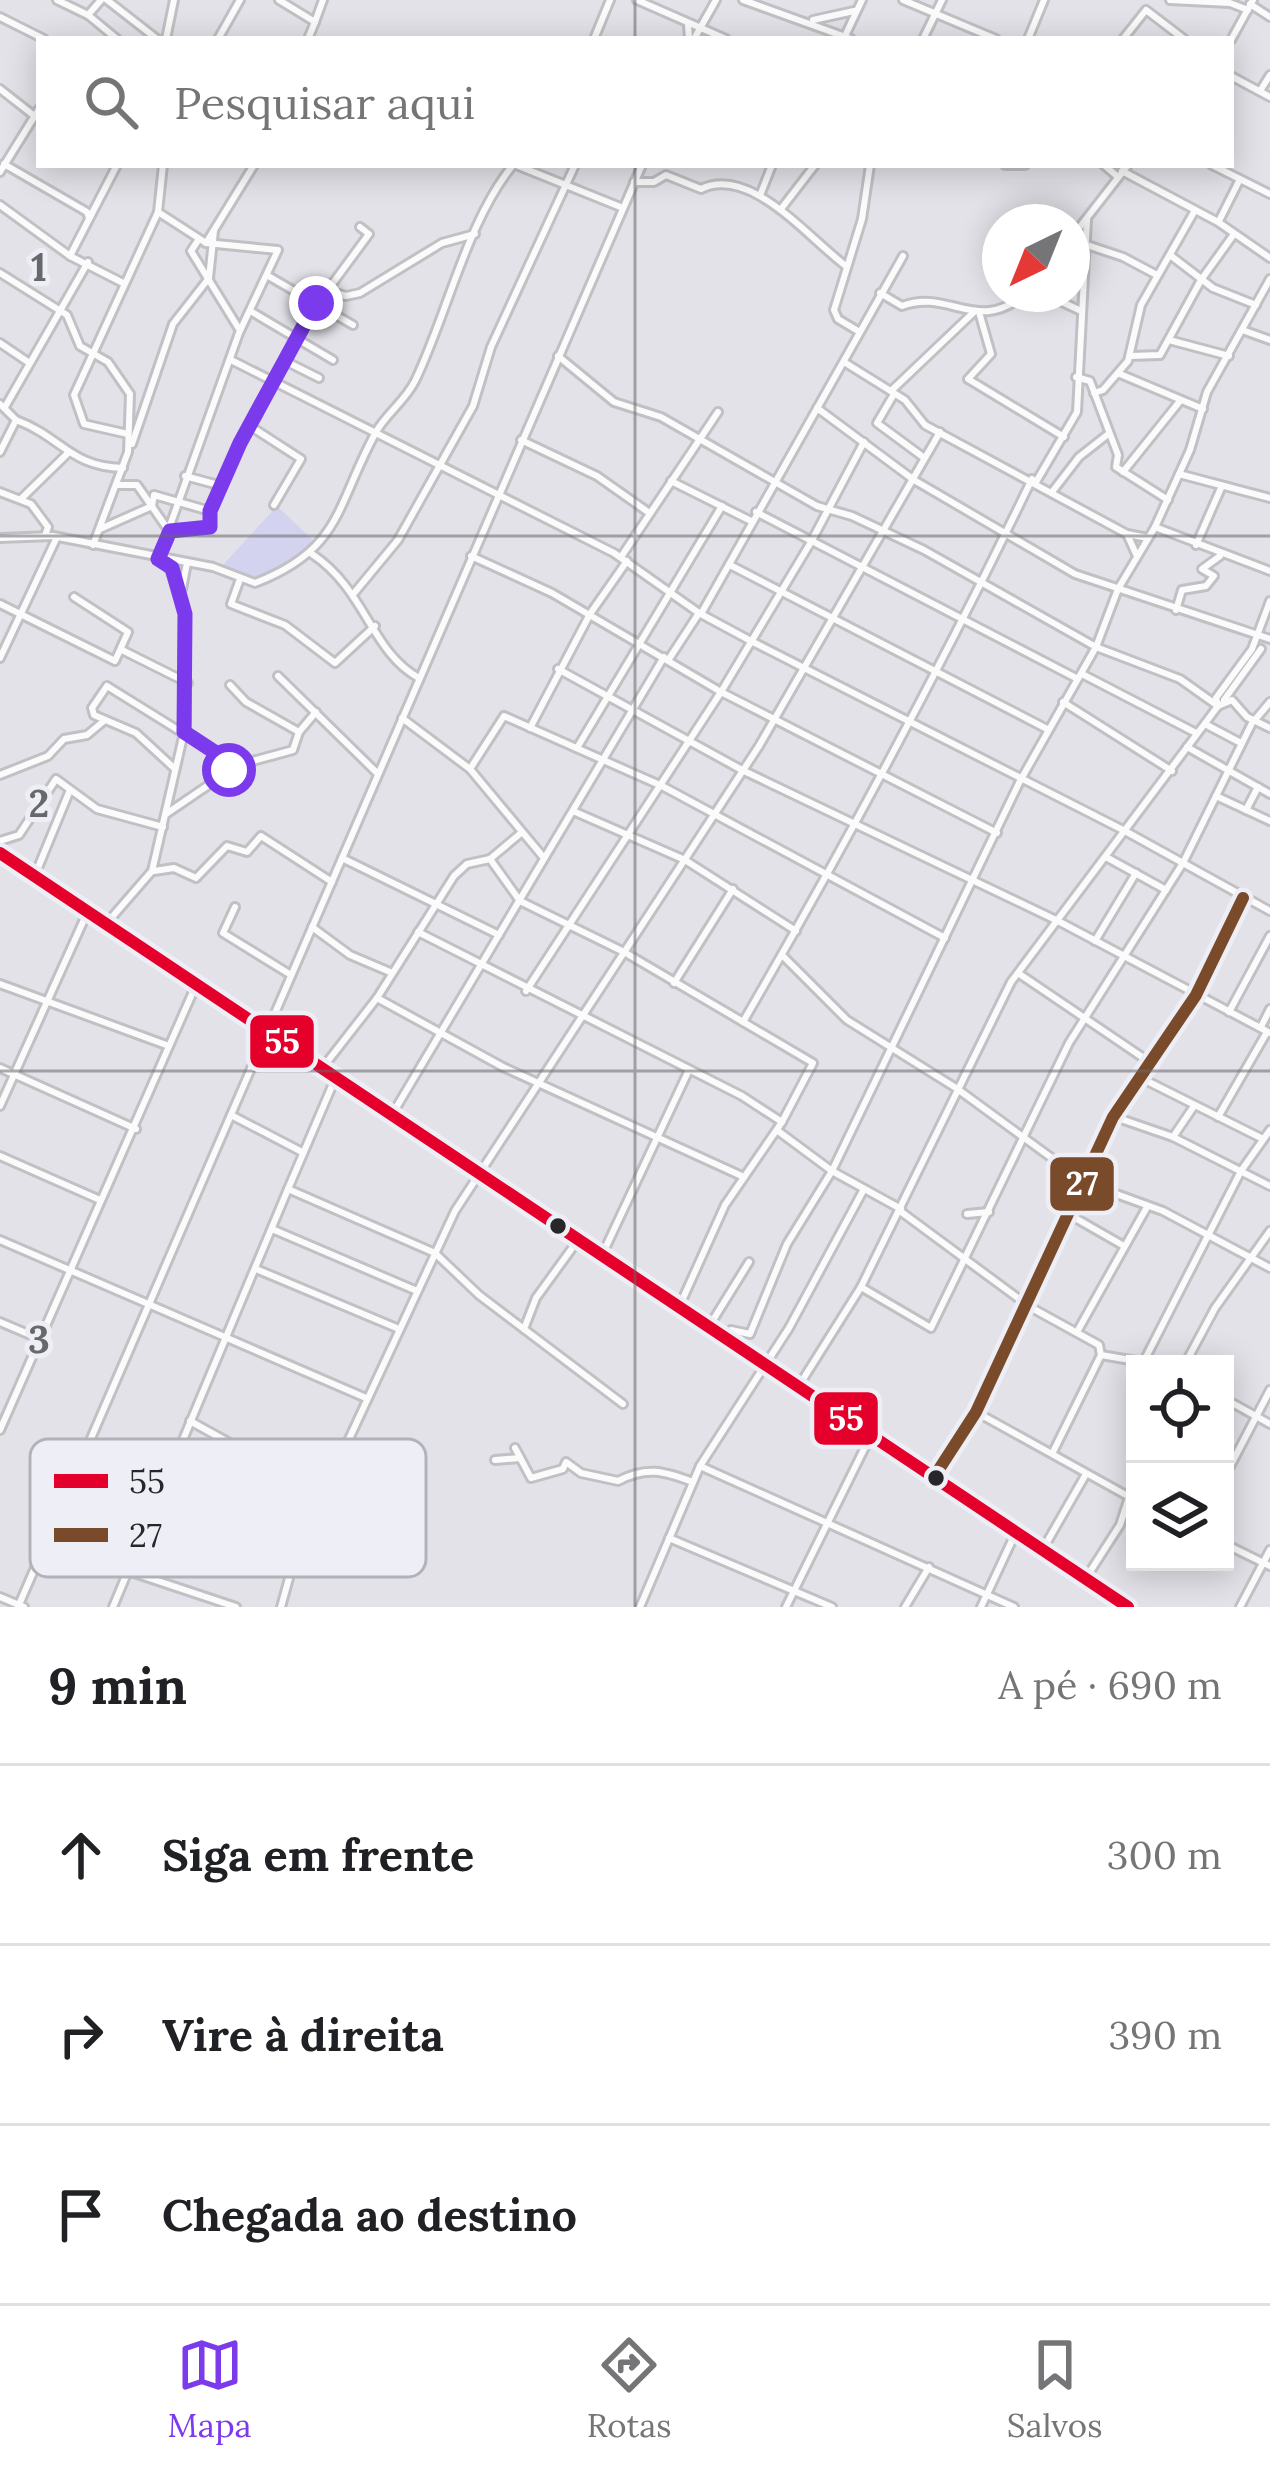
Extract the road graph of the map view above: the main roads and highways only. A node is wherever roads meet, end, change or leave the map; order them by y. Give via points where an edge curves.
1 (0, 853) edge
2 (1119, 1604) edge

1 - 2 highway

